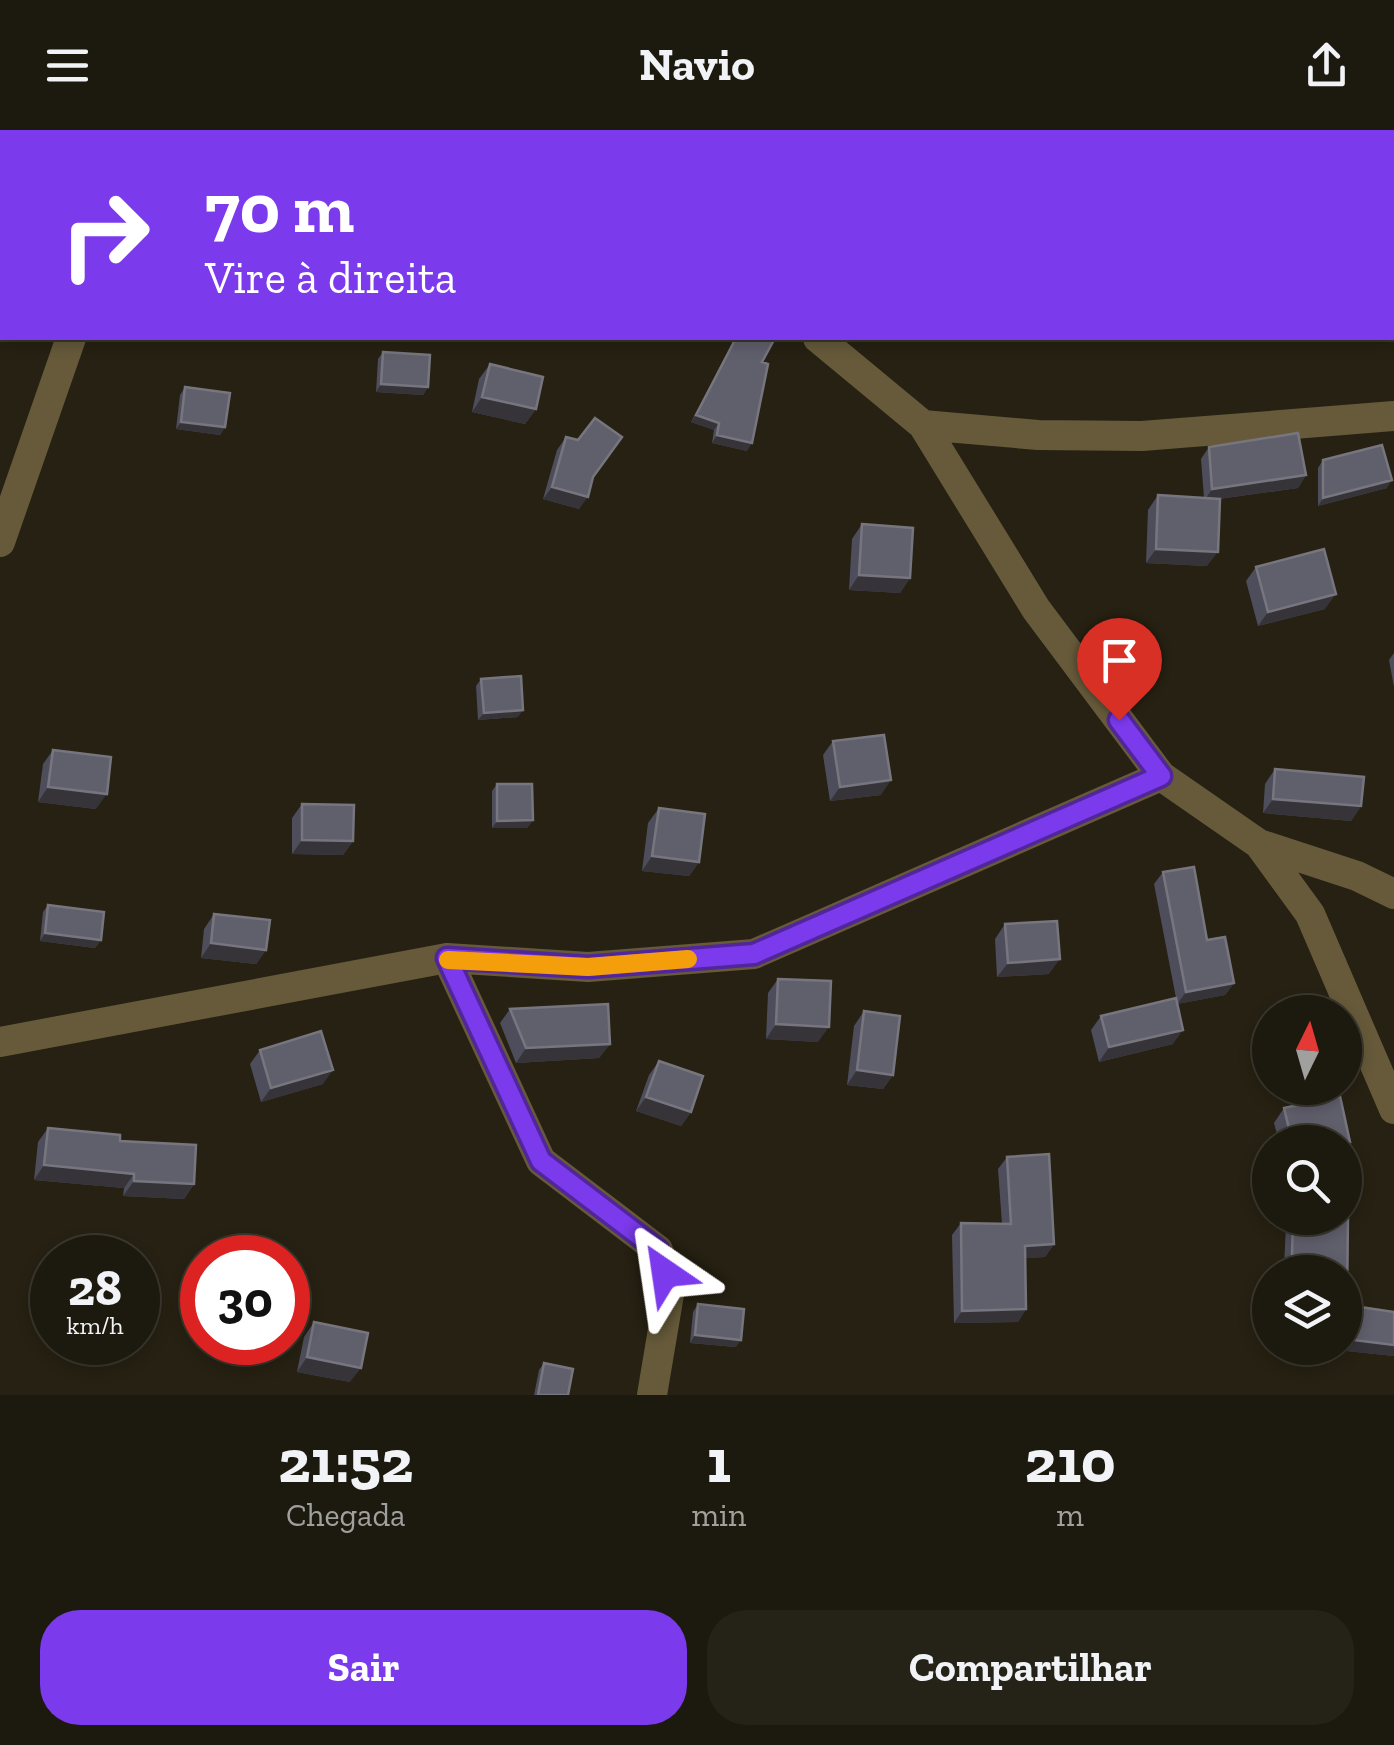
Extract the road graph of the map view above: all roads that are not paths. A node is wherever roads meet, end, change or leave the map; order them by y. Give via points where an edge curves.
1 (70, 340) edge
2 (820, 340) edge
3 (1394, 416) edge
4 (923, 425) junction
5 (0, 542) edge
6 (1161, 776) junction
7 (1258, 844) junction
8 (1394, 894) edge
9 (447, 958) junction
10 (0, 1042) edge
11 (1394, 1109) edge
12 (652, 1395) edge

1 - 5 street
2 - 4 street
3 - 4 street via 1142,436
4 - 6 street via 1036,609
6 - 7 street
6 - 9 street via 754,954 588,967
7 - 8 street
7 - 11 street via 1310,914
9 - 10 street
9 - 12 street via 541,1161 658,1250 668,1294

